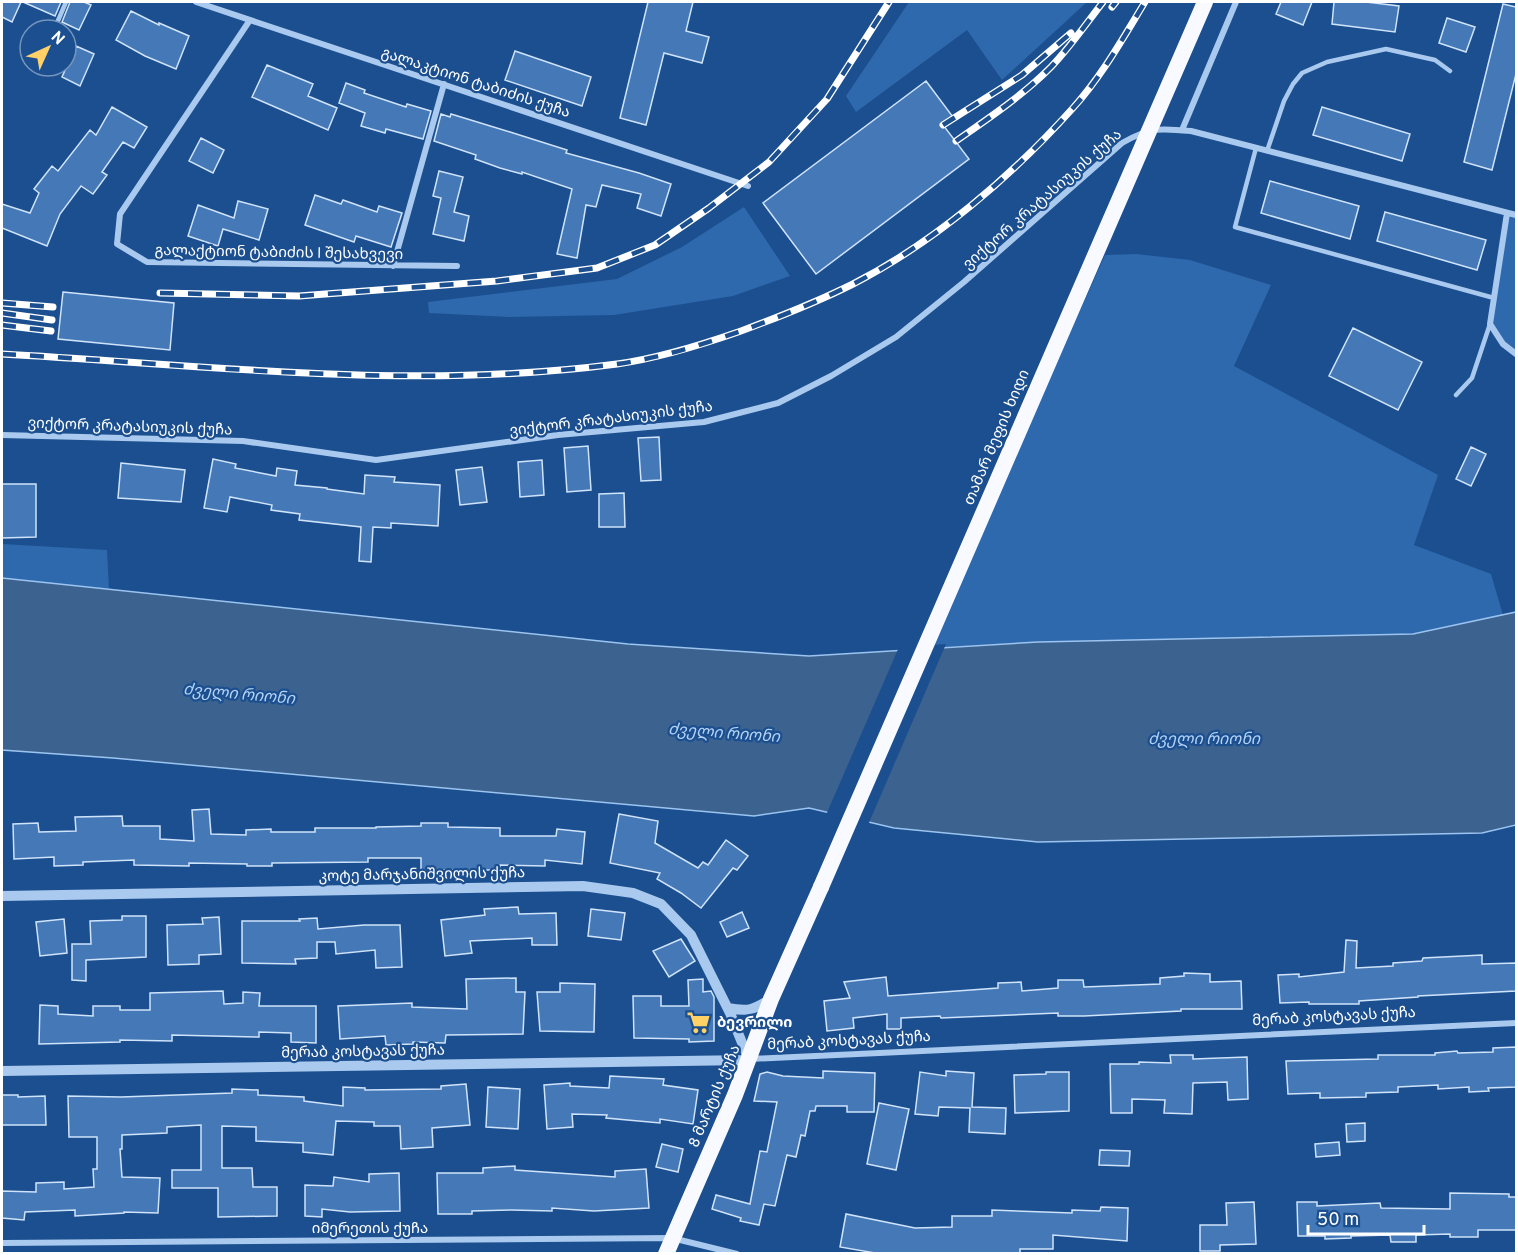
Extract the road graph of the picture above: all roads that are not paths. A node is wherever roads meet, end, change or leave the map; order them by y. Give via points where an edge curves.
1 (66, 2) edge
2 (196, 2) edge
3 (1205, 2) edge
4 (1236, 2) edge
5 (59, 18) edge
6 (250, 20) junction
7 (1450, 71) dead end
8 (444, 84) junction
9 (1182, 130) junction
10 (1256, 148) junction
11 (1267, 151) junction
12 (748, 186) dead end
13 (1508, 213) junction
14 (1516, 215) edge
15 (393, 266) junction
16 (457, 266) dead end
17 (1494, 298) junction
18 (1490, 324) junction
19 (1516, 354) edge
20 (1456, 395) dead end
21 (2, 435) edge
22 (821, 886) joint
23 (2, 896) edge
24 (771, 999) junction
25 (728, 1008) junction
26 (1516, 1023) edge
27 (749, 1059) junction
28 (2, 1071) edge
29 (2, 1243) edge
30 (669, 1246) edge
31 (737, 1254) edge

1 - 5 lane
2 - 6 street, გალაკტიონ ტაბიძის ქუჩა
3 - 22 highway, თამარ მეფის ხიდი, bridge
4 - 9 street
6 - 8 street, გალაკტიონ ტაბიძის ქუჩა
6 - 15 street, გალაქტიონ ტაბიძის I შესახვევი via 120,214 117,244 147,262
7 - 11 lane via 1435,60 1386,49 1328,62 1302,73 1284,101
8 - 12 street, გალაკტიონ ტაბიძის ქუჩა
8 - 15 street
9 - 10 street, ვიქტორ კრატასიუკის ქუჩა
9 - 21 street, ვიქტორ კრატასიუკის ქუჩა via 1161,128 1122,143 964,282 887,342 778,403 705,422 558,435 376,460 243,441
10 - 11 street, ვიქტორ კრატასიუკის ქუჩა
10 - 17 lane via 1235,226
11 - 13 street, ვიქტორ კრატასიუკის ქუჩა
13 - 14 street, ვიქტორ კრატასიუკის ქუჩა
13 - 17 street
15 - 16 street, გალაქტიონ ტაბიძის I შესახვევი
17 - 18 street
18 - 19 street via 1503,344
18 - 20 lane via 1472,378
22 - 24 highway, 8 მარტის ქუჩა
23 - 25 street, კოტე მარჯანიშვილის ქუჩა via 583,886 633,893 661,904 691,935
24 - 25 street via 753,1010
24 - 27 highway, 8 მარტის ქუჩა
25 - 27 street, კოტე მარჯანიშვილის ქუჩა
26 - 27 street, მერაბ კოსტავას ქუჩა
27 - 28 street, მერაბ კოსტავას ქუჩა
27 - 30 highway, 8 მარტის ქუჩა
29 - 30 street, იმერეთის ქუჩა
30 - 31 street, იმერეთის ქუჩა

